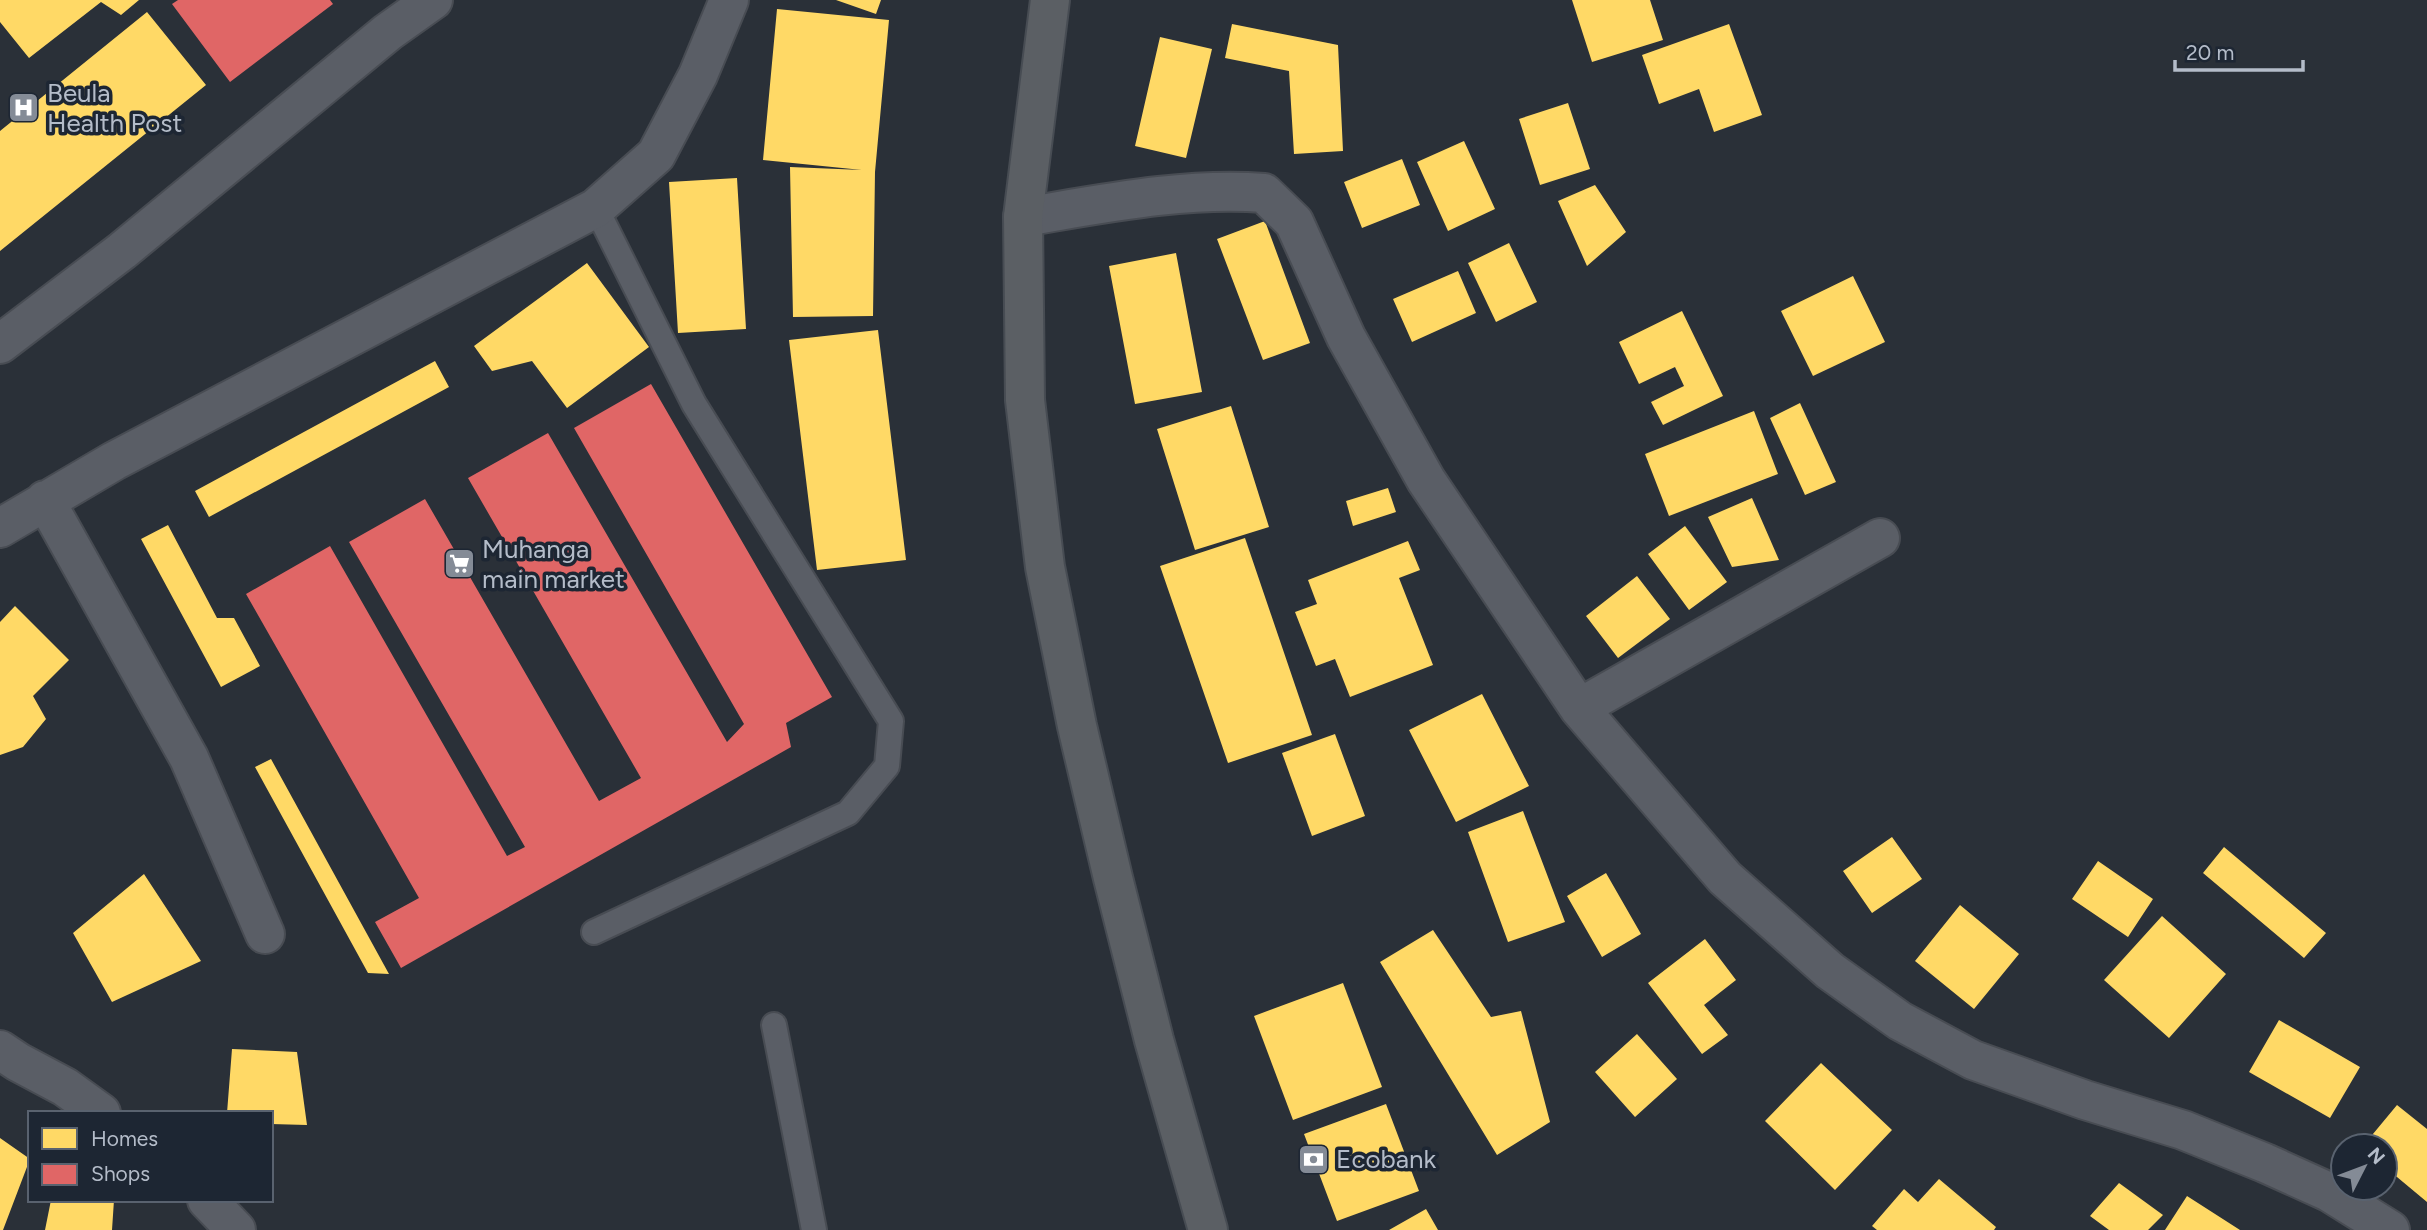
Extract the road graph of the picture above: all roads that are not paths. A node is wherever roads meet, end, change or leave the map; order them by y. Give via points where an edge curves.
1 (433, 0) edge
2 (729, 0) edge
3 (1050, 0) edge
4 (596, 208) junction
5 (1023, 217) junction
6 (0, 344) edge
7 (45, 500) junction
8 (3, 517) edge
9 (1880, 538) dead end
10 (1579, 708) junction
11 (594, 932) dead end
12 (265, 934) dead end
13 (774, 1025) dead end
14 (0, 1050) edge
15 (98, 1111) edge
16 (209, 1202) edge
17 (236, 1230) edge
18 (814, 1230) edge
19 (1208, 1230) edge
20 (2390, 1230) edge

1 - 6 street
2 - 4 street via 698,75 656,155
3 - 5 highway
4 - 7 street
4 - 11 lane via 694,404 891,721 887,766 848,813
5 - 10 street via 1225,190 1264,193 1294,222 1346,337 1426,480
5 - 19 highway via 1025,400 1045,567 1113,878
7 - 8 street
7 - 12 street via 189,758
9 - 10 street
10 - 20 street via 1725,878 1830,971 1900,1021 1973,1060 2183,1130 2265,1163 2329,1192
13 - 18 lane
14 - 15 street
16 - 17 street

